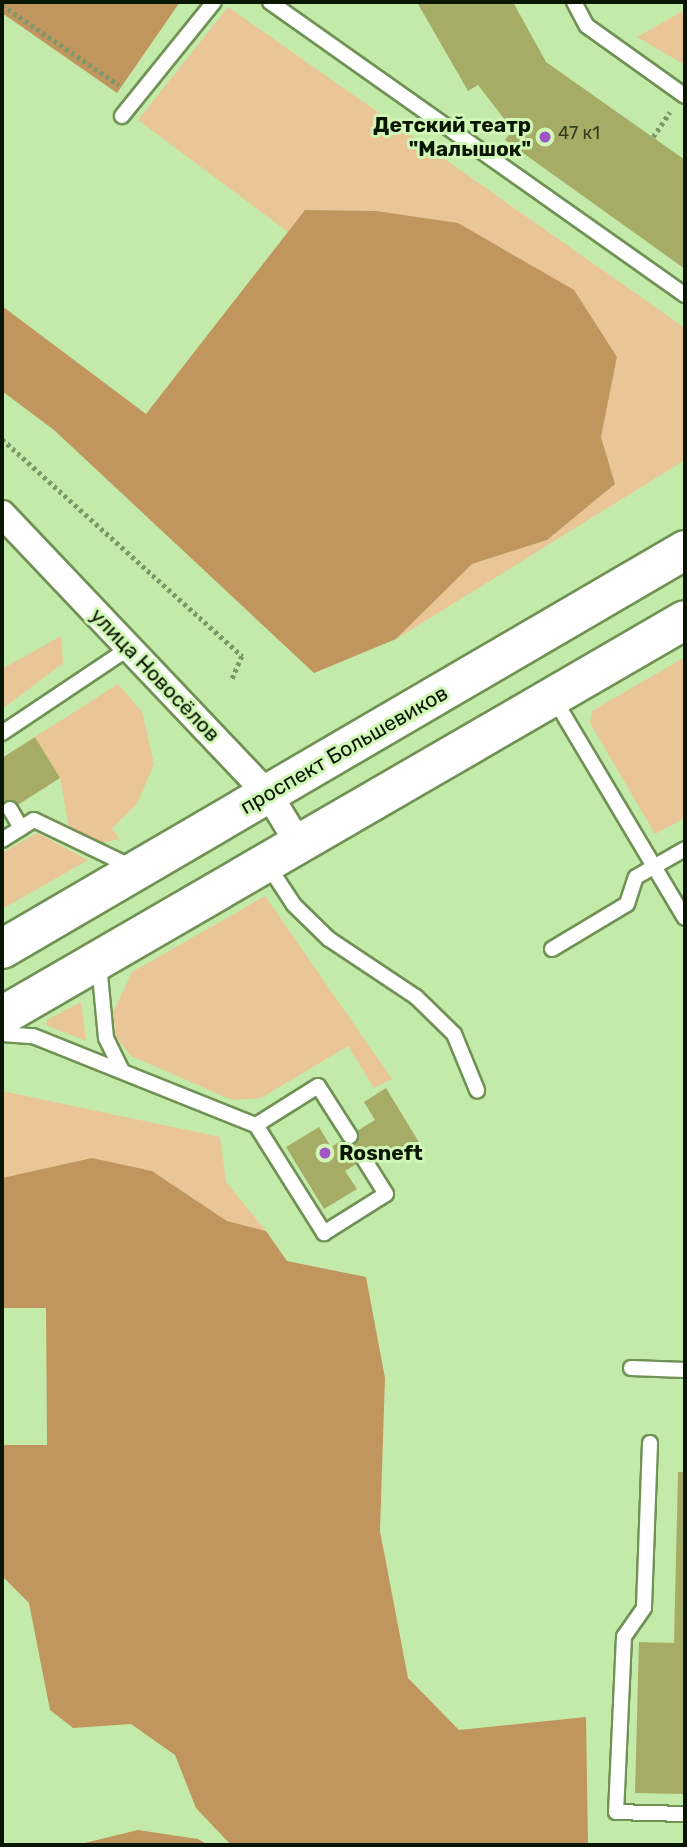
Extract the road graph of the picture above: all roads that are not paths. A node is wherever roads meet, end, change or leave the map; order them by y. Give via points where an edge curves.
1 (214, 2) edge
2 (270, 2) edge
3 (574, 2) edge
4 (684, 95) edge
5 (122, 116) dead end
6 (685, 295) edge
7 (2, 514) edge
8 (685, 550) edge
9 (685, 620) edge
10 (129, 648) junction
11 (553, 697) junction
12 (2, 733) edge
13 (269, 795) junction
14 (10, 809) dead end
15 (21, 828) junction
16 (2, 840) edge
17 (299, 844) junction
18 (685, 849) edge
19 (266, 863) junction
20 (656, 865) junction
21 (138, 870) junction
22 (685, 918) edge
23 (2, 948) edge
24 (552, 949) dead end
25 (99, 961) junction
26 (2, 1016) edge
27 (2, 1034) edge
28 (122, 1071) junction
29 (477, 1090) dead end
30 (256, 1125) junction
31 (349, 1136) dead end
32 (364, 1159) dead end
33 (631, 1368) dead end
34 (685, 1370) edge
35 (650, 1443) dead end
36 (685, 1814) edge

1 - 5 lane
2 - 6 lane
3 - 4 lane via 587,26
7 - 10 street, улица Новосёлов
8 - 13 main road, проспект Большевиков
9 - 11 main road
10 - 12 lane
10 - 13 street, улица Новосёлов
11 - 17 main road
11 - 20 lane
13 - 17 street, улица Новосёлов
13 - 21 main road, проспект Большевиков
14 - 15 lane
15 - 16 lane
15 - 21 lane via 34,820
17 - 19 main road
18 - 20 lane
19 - 25 main road
19 - 29 lane via 294,905 329,939 416,997 454,1034
20 - 22 lane
20 - 24 lane via 636,877 627,904
21 - 23 main road, проспект Большевиков
25 - 26 main road
25 - 28 lane via 106,1038
27 - 28 lane via 33,1036
28 - 30 lane
30 - 31 lane via 318,1086
30 - 32 lane via 324,1233 386,1194
33 - 34 lane
35 - 36 lane via 644,1608 624,1637 616,1812

